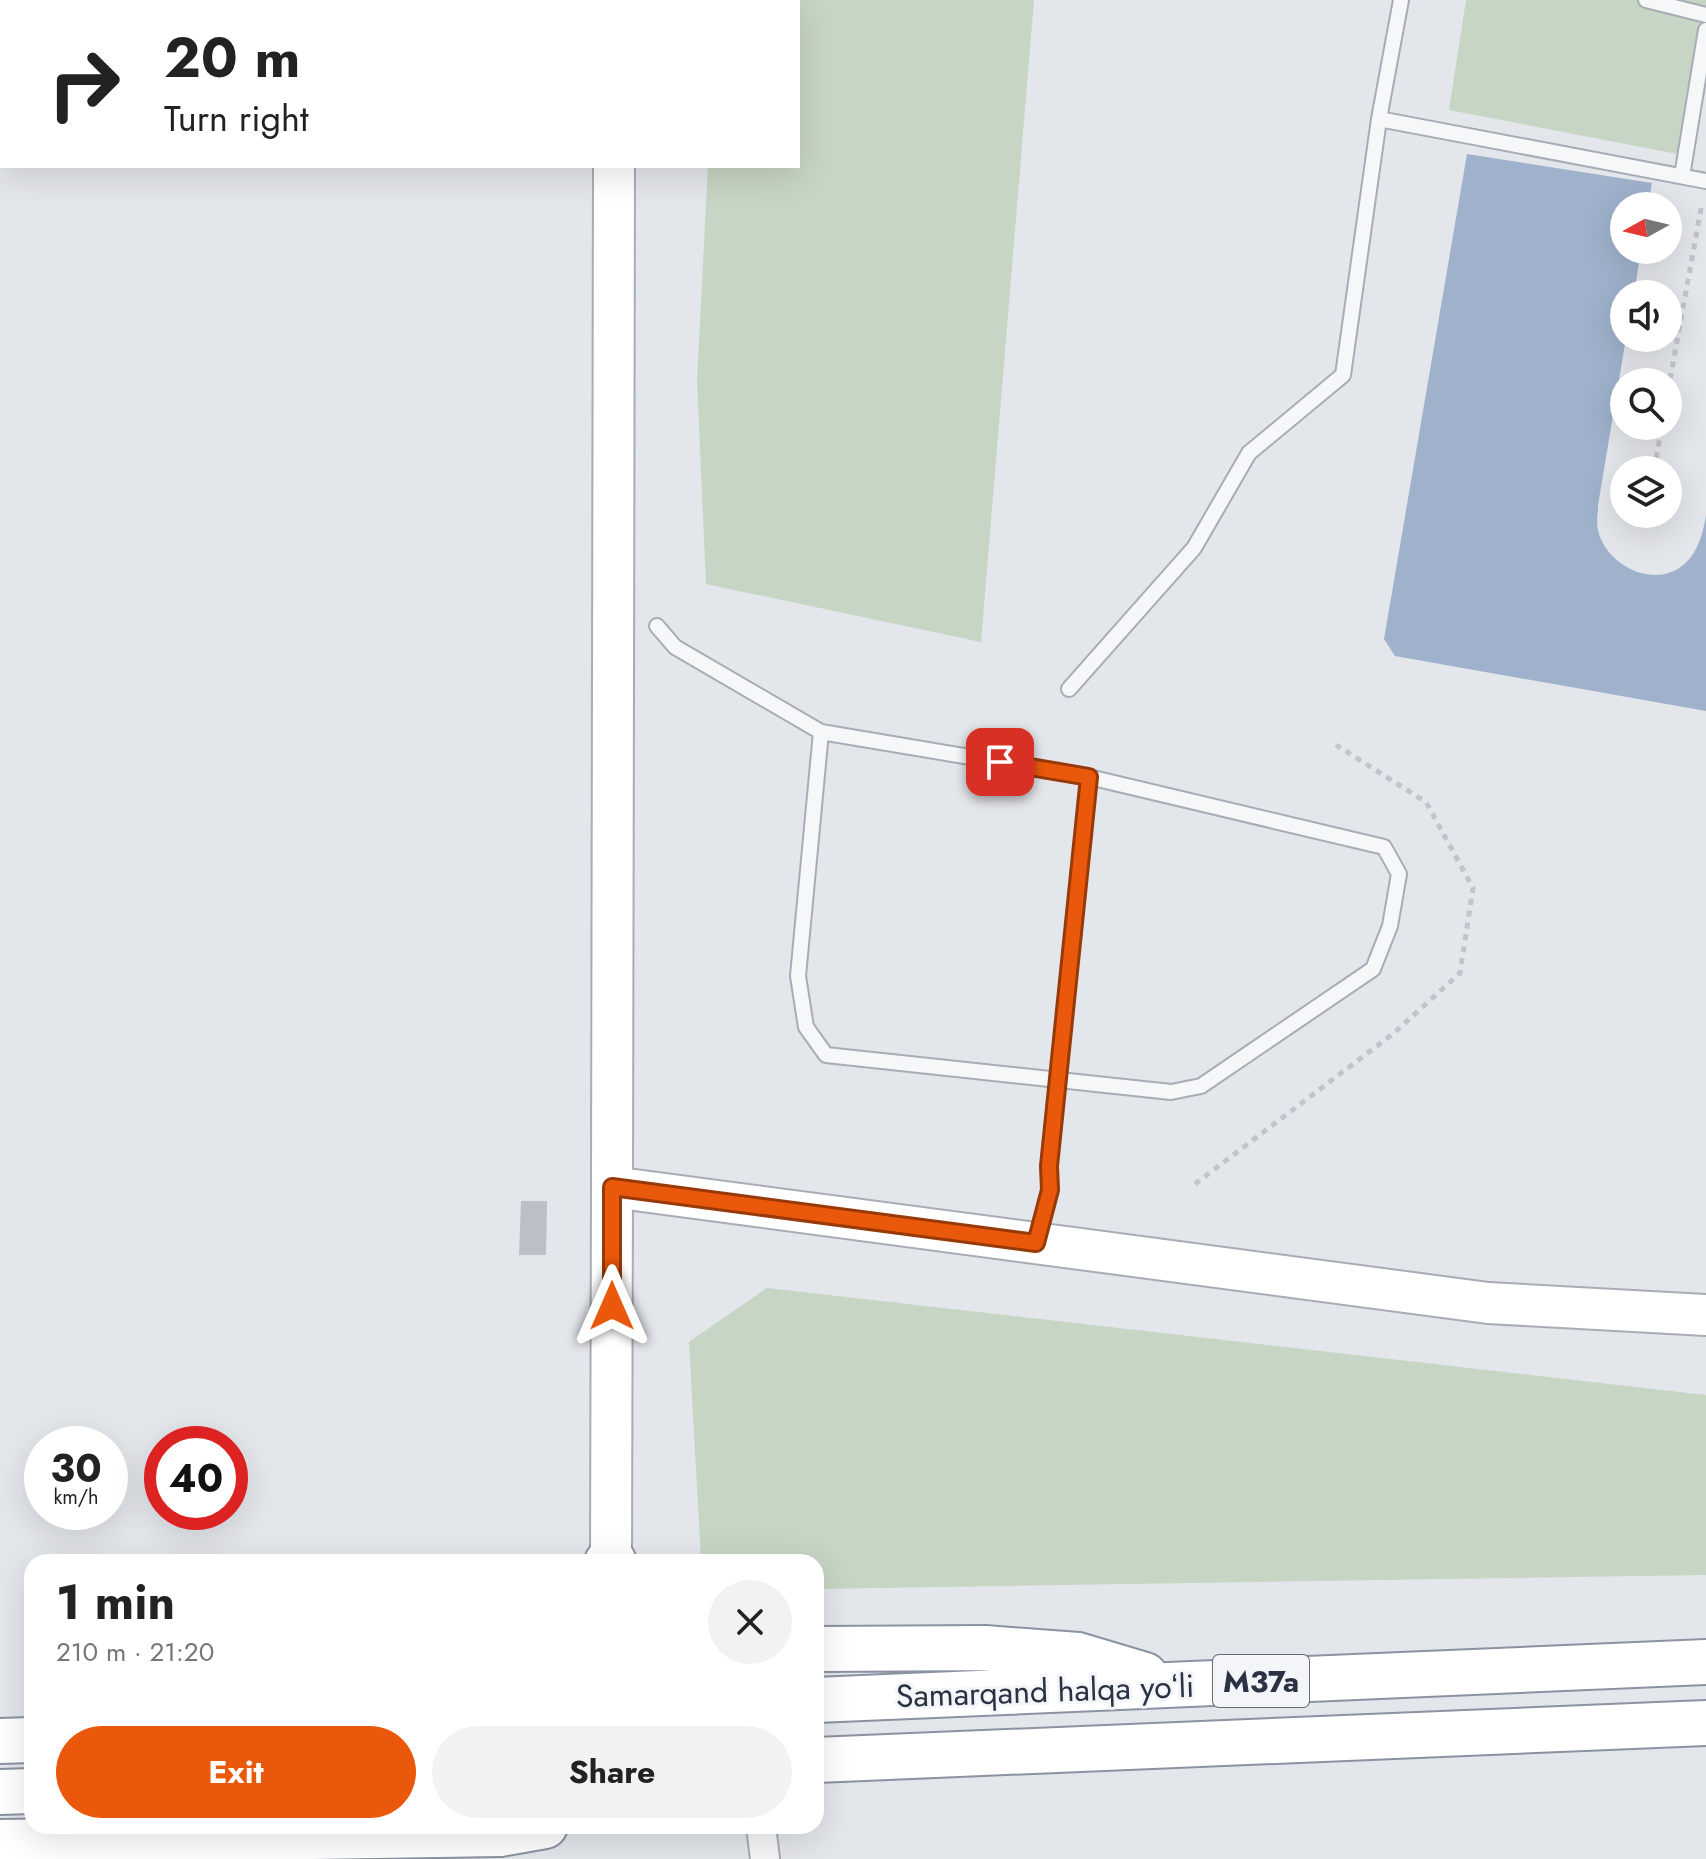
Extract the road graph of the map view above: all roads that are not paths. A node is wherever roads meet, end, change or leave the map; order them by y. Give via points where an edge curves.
1 (1401, 0) edge
2 (1646, 0) edge
3 (1706, 15) edge
4 (1706, 30) edge
5 (1379, 119) junction
6 (614, 168) edge
7 (1682, 176) junction
8 (1706, 181) edge
9 (657, 626) dead end
10 (1069, 689) dead end
11 (821, 732) junction
12 (1089, 777) junction
13 (1058, 1079) junction
14 (612, 1187) junction
15 (1036, 1243) junction
16 (1706, 1315) edge
17 (611, 1554) edge
18 (824, 1649) edge
19 (1706, 1662) edge
20 (1178, 1685) junction
21 (824, 1700) edge
22 (1706, 1723) edge
23 (24, 1740) edge
24 (0, 1741) edge
25 (824, 1760) edge
26 (24, 1791) edge
27 (0, 1792) edge
28 (500, 1834) edge
29 (762, 1834) edge
30 (25, 1848) edge
31 (765, 1859) edge

1 - 5 lane
2 - 3 lane
4 - 7 lane
5 - 7 lane
5 - 10 lane via 1343,375 1249,453 1194,548
6 - 14 street
7 - 8 lane
9 - 11 lane via 675,647
11 - 12 lane
11 - 13 lane via 798,976 806,1027 826,1055
12 - 13 lane
12 - 13 lane via 1384,847 1399,874 1390,926 1373,969 1201,1086 1171,1092
13 - 15 lane via 1050,1190
14 - 15 street
14 - 17 street
15 - 16 street via 1488,1303
18 - 20 highway via 985,1648 1078,1655
19 - 20 highway, Samarqand halqa yoʻli / M37a
20 - 21 highway, Samarqand halqa yoʻli / M37a
22 - 25 highway, Samarqand halqa yoʻli / M37a
23 - 24 highway
26 - 27 highway
28 - 30 highway
29 - 31 street

